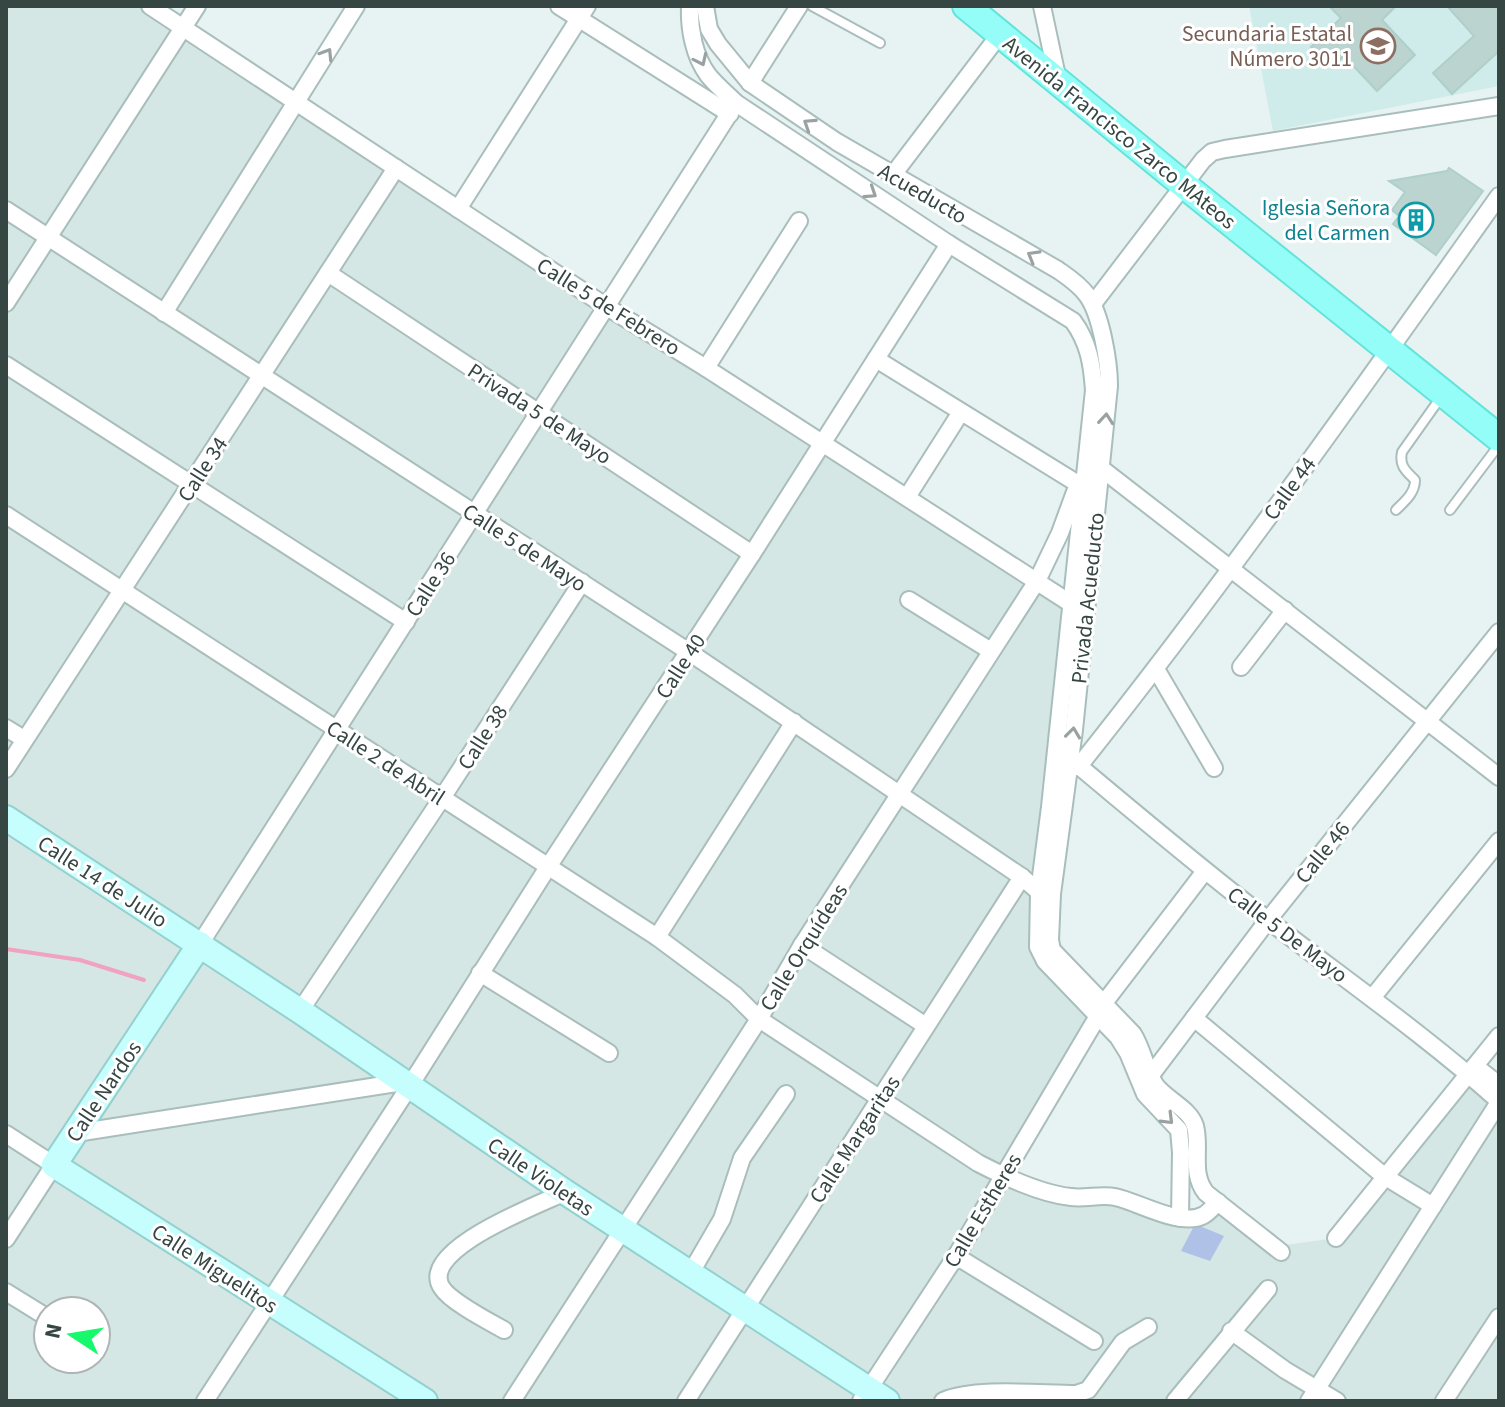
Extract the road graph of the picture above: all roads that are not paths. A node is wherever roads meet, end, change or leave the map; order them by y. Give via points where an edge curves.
1 (150, 6) edge
2 (197, 6) edge
3 (356, 6) edge
4 (559, 6) edge
5 (690, 6) edge
6 (705, 6) edge
7 (799, 6) edge
8 (812, 6) edge
9 (966, 6) edge
10 (1042, 6) edge
11 (583, 12) edge
12 (183, 27) junction
13 (1000, 34) junction
14 (880, 43) dead end
15 (1058, 81) junction
16 (750, 83) junction
17 (297, 102) junction
18 (1499, 106) edge
19 (733, 109) junction
20 (396, 168) junction
21 (892, 176) junction
22 (1184, 185) junction
23 (1499, 196) edge
24 (458, 209) junction
25 (6, 210) edge
26 (799, 221) dead end
27 (48, 237) junction
28 (949, 244) junction
29 (328, 273) junction
30 (6, 303) edge
31 (1093, 304) junction
32 (607, 307) junction
33 (164, 313) junction
34 (1073, 321) joint
35 (1390, 349) junction
36 (876, 359) junction
37 (6, 365) edge
38 (706, 368) junction
39 (261, 376) junction
40 (1444, 393) junction
41 (961, 412) junction
42 (539, 413) junction
43 (1499, 438) edge
44 (823, 443) junction
45 (1499, 445) edge
46 (1102, 469) junction
47 (192, 484) junction
48 (1080, 486) junction
49 (907, 497) junction
50 (1396, 510) dead end
51 (1450, 510) dead end
52 (475, 514) junction
53 (6, 515) edge
54 (1084, 550) junction
55 (752, 554) junction
56 (1230, 568) junction
57 (1037, 581) junction
58 (582, 582) junction
59 (123, 591) junction
60 (909, 600) dead end
61 (1070, 603) junction
62 (1285, 610) junction
63 (406, 622) junction
64 (1499, 632) edge
65 (991, 651) junction
66 (689, 652) junction
67 (1241, 667) dead end
68 (1156, 669) junction
69 (1427, 720) junction
70 (794, 722) junction
71 (6, 728) edge
72 (337, 730) junction
73 (24, 739) junction
74 (1074, 768) junction
75 (1214, 768) dead end
76 (6, 769) edge
77 (1499, 777) edge
78 (899, 795) junction
79 (442, 798) junction
80 (6, 818) edge
81 (1499, 841) edge
82 (548, 867) junction
83 (1205, 871) junction
84 (1022, 877) junction
85 (1046, 893) junction
86 (1268, 920) junction
87 (657, 937) junction
88 (200, 944) junction
89 (802, 945) junction
90 (480, 973) junction
91 (1372, 998) junction
92 (1101, 1009) junction
93 (300, 1011) junction
94 (1194, 1018) junction
95 (759, 1019) junction
96 (926, 1026) junction
97 (1499, 1036) edge
98 (609, 1053) dead end
99 (1472, 1070) junction
100 (1151, 1075) junction
101 (406, 1084) junction
102 (1499, 1085) edge
103 (786, 1094) dead end
104 (879, 1100) junction
105 (1499, 1102) edge
106 (76, 1133) junction
107 (6, 1134) edge
108 (54, 1165) junction
109 (1002, 1176) junction
110 (1384, 1176) junction
111 (565, 1192) junction
112 (1218, 1202) junction
113 (1433, 1206) junction
114 (1180, 1218) junction
115 (622, 1230) junction
116 (1336, 1238) dead end
117 (6, 1239) edge
118 (1281, 1252) dead end
119 (956, 1256) junction
120 (690, 1274) junction
121 (1268, 1289) dead end
122 (6, 1292) edge
123 (268, 1302) junction
124 (32, 1308) edge
125 (745, 1310) junction
126 (1499, 1317) edge
127 (1148, 1327) dead end
128 (504, 1330) dead end
129 (1231, 1331) junction
130 (1094, 1341) dead end
131 (1313, 1395) edge
132 (872, 1397) edge
133 (1064, 1397) edge
134 (205, 1401) edge
135 (425, 1401) edge
136 (512, 1401) edge
137 (686, 1401) edge
138 (943, 1401) edge
139 (1175, 1401) edge
140 (1337, 1401) edge
141 (1444, 1401) edge

1 - 12 street, Calle 5 de Febrero
2 - 12 street
17 -> 3 street
4 - 11 street
5 -> 19 street via 697,53
6 - 16 street via 709,29
7 - 16 street
8 - 14 lane
9 - 13 main road, Avenida Francisco Zarco MAteos
10 - 15 street
11 - 19 street
11 - 24 street
12 - 17 street, Calle 5 de Febrero
12 - 27 street
13 - 15 main road, Avenida Francisco Zarco MAteos
13 - 21 street
15 - 22 main road, Avenida Francisco Zarco MAteos
21 -> 16 street, Acueducto
17 - 20 street, Calle 5 de Febrero
17 - 33 street
18 - 22 street via 1212,152
19 -> 28 street, Acueducto
19 - 32 street, Calle 36
20 - 24 street, Calle 5 de Febrero
20 - 29 street, Calle 34
31 -> 21 street, Acueducto via 1058,270
22 - 31 street
22 - 35 main road, Avenida Francisco Zarco MAteos
23 - 35 street, Calle 44
24 - 32 street, Calle 5 de Febrero
25 - 27 street, Calle 5 de Mayo
26 - 38 street
27 - 30 street
27 - 33 street, Calle 5 de Mayo
28 - 34 street, Acueducto
28 - 36 street, Calle 40
29 - 39 street, Calle 34
29 - 42 street, Privada 5 de Mayo
46 -> 31 street, Privada Acueducto via 1109,370
32 - 38 street, Calle 5 de Febrero
32 - 42 street, Calle 36
33 - 39 street, Calle 5 de Mayo
34 - 48 street, Privada Acueducto via 1088,347 1094,390
35 - 40 main road, Avenida Francisco Zarco MAteos
35 - 56 street, Calle 44
36 - 41 street
36 - 44 street, Calle 40
37 - 47 street
38 - 44 street, Calle 5 de Febrero
39 - 47 street, Calle 34
39 - 52 street, Calle 5 de Mayo
40 - 43 main road, Avenida Francisco Zarco MAteos
40 - 50 lane via 1402,452 1403,469 1415,486
41 - 48 street
41 - 49 street
42 - 52 street, Calle 36
42 - 55 street, Privada 5 de Mayo
44 - 49 street, Calle 5 de Febrero
44 - 55 street, Calle 40
45 - 51 lane
46 - 54 street, Privada Acueducto
46 - 56 street
47 - 59 street, Calle 34
47 - 63 street
48 - 54 street, Privada Acueducto
48 - 57 street, Calle Orquídeas
49 - 57 street, Calle 5 de Febrero
52 - 58 street, Calle 5 de Mayo
52 - 63 street, Calle 36
53 - 59 street, Calle 2 de Abril
54 - 61 street, Privada Acueducto
74 -> 54 street, Privada Acueducto
55 - 66 street, Calle 40
56 - 62 street
56 - 68 street, Calle 44
57 - 61 street, Calle 5 de Febrero
57 - 65 street, Calle Orquídeas
58 - 66 street, Calle 5 de Mayo
58 - 79 street, Calle 38
59 - 72 street, Calle 2 de Abril
59 - 73 street, Calle 34
60 - 65 street
61 - 85 street, Privada Acueducto
62 - 67 street
62 - 69 street
63 - 72 street, Calle 36
64 - 69 street, Calle 46
65 - 78 street, Calle Orquídeas
66 - 70 street, Calle 5 de Mayo
66 - 82 street, Calle 40
68 - 74 street, Calle 44
68 - 75 street
69 - 77 street
69 - 86 street, Calle 46
70 - 78 street, Calle 5 de Mayo
70 - 87 street
71 - 73 street
72 - 79 street, Calle 2 de Abril
72 - 88 street, Calle 36
73 - 76 street, Calle 34
74 - 83 street, Calle 5 De Mayo
74 - 85 street, Privada Acueducto
78 - 84 street, Calle 5 de Mayo
78 - 89 street, Calle Orquídeas
79 - 82 street, Calle 2 de Abril
79 - 93 street, Calle 38
80 - 88 street, Calle 14 de Julio
81 - 91 street
82 - 87 street, Calle 2 de Abril
82 - 90 street, Calle 40
83 - 86 street, Calle 5 De Mayo
83 - 92 street, Calle Estheres
84 - 85 street, Calle 5 de Mayo
84 - 96 street, Calle Margaritas
85 - 92 street via 1040,955
86 - 91 street, Calle 5 De Mayo
86 - 94 street, Calle 46
87 - 95 street, Calle 2 de Abril
88 - 93 street, Calle Violetas
88 - 106 street, Calle Nardos
89 - 95 street, Calle Orquídeas
89 - 96 street
90 - 98 street
90 - 101 street, Calle 40
91 - 99 street, Calle 5 De Mayo
92 - 100 street via 1133,1034
92 - 109 street, Calle Estheres
92 -> 114 street via 1145,1094 1179,1130
93 - 101 street, Calle Violetas
94 - 100 street, Calle 46
94 - 110 street
95 - 104 street
95 - 115 street, Calle Orquídeas
96 - 104 street, Calle Margaritas
97 - 99 street
99 - 102 street
99 - 105 street, Calle 5 De Mayo
99 - 110 street
100 - 112 street via 1194,1122 1197,1179
101 - 106 street
101 - 111 street, Calle Violetas
101 - 123 street, Calle 40
103 - 120 street via 742,1158 722,1219
104 - 109 street
104 - 125 street, Calle Margaritas
105 - 113 street
106 - 108 street, Calle Nardos
107 - 108 street, Calle Miguelitos
108 - 117 street, Calle Nardos
108 - 123 street, Calle Miguelitos
109 - 114 street via 1069,1197 1117,1198
109 - 119 street, Calle Estheres
110 - 113 street
110 - 116 street
111 - 115 street, Calle Violetas
111 - 128 street via 475,1235 448,1255 440,1270 441,1288 450,1297
112 - 114 street via 1200,1217
112 - 118 street
113 - 131 street
115 - 120 street, Calle Violetas
115 - 136 street, Calle Orquídeas
119 - 130 street
119 - 132 street, Calle Estheres
120 - 125 street, Calle Violetas
121 - 129 street
122 - 124 street
123 - 134 street, Calle 40
123 - 135 street, Calle Miguelitos
125 - 132 street, Calle Violetas
125 - 137 street, Calle Margaritas
126 - 141 street
127 - 133 street via 1123,1342 1088,1390
129 - 131 street
129 - 139 street
131 - 140 street
133 - 138 street via 974,1393

